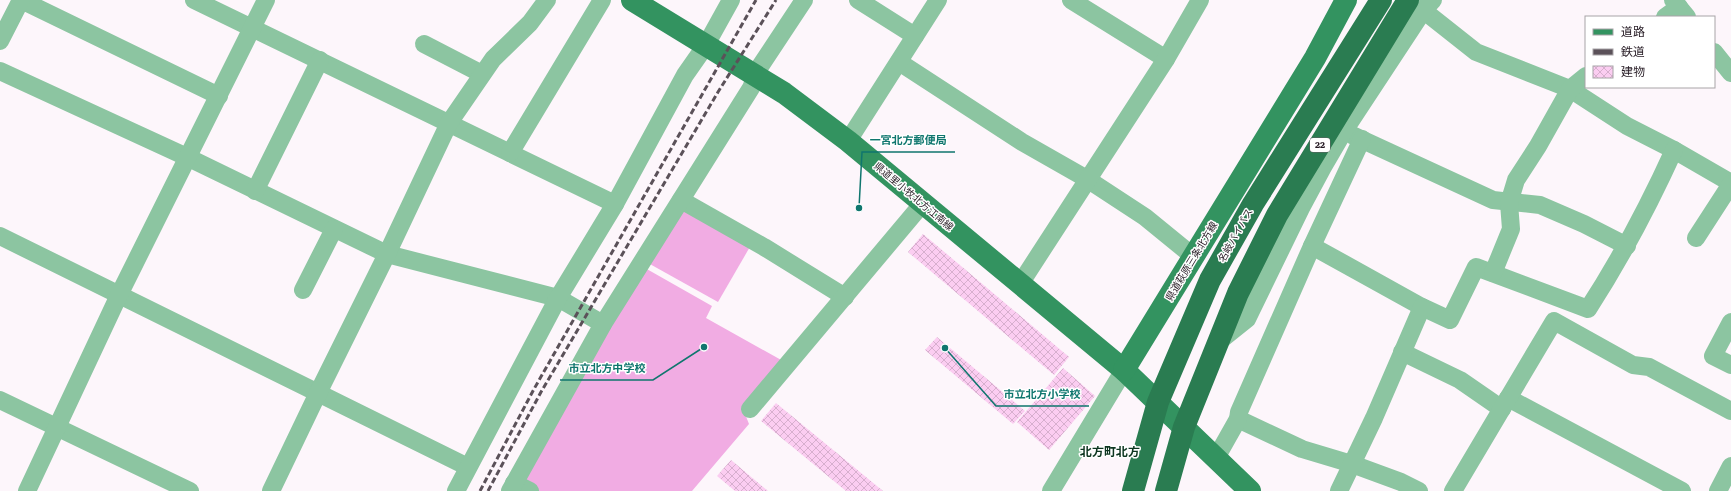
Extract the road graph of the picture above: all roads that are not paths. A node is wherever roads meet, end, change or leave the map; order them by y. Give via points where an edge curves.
1 (21, 0) edge
2 (194, 0) edge
3 (266, 0) edge
4 (547, 0) edge
5 (602, 0) edge
6 (632, 0) edge
7 (731, 0) edge
8 (804, 0) edge
9 (858, 0) edge
10 (938, 0) edge
11 (1071, 0) edge
12 (1200, 0) edge
13 (1346, 0) edge
14 (1381, 0) edge
15 (1418, 3) edge
16 (253, 28) junction
17 (916, 36) junction
18 (0, 41) edge
19 (424, 44) dead end
20 (706, 45) junction
21 (1715, 53) edge
22 (1166, 59) junction
23 (320, 60) junction
24 (899, 62) junction
25 (0, 71) edge
26 (1731, 73) edge
27 (482, 74) junction
28 (756, 75) junction
29 (1585, 77) edge
30 (1570, 88) junction
31 (219, 96) junction
32 (449, 123) junction
33 (1344, 131) junction
34 (1362, 139) junction
35 (848, 141) junction
36 (1674, 150) junction
37 (510, 153) junction
38 (188, 158) junction
39 (1087, 180) junction
40 (1731, 184) edge
41 (255, 190) junction
42 (681, 200) junction
43 (923, 203) junction
44 (1509, 203) junction
45 (615, 204) junction
46 (334, 229) junction
47 (0, 236) edge
48 (1696, 238) dead end
49 (1312, 246) junction
50 (1627, 246) junction
51 (387, 254) junction
52 (1194, 257) junction
53 (1493, 273) junction
54 (1020, 284) junction
55 (303, 290) dead end
56 (119, 295) junction
57 (845, 297) junction
58 (558, 298) junction
59 (1566, 300) junction
60 (1422, 307) junction
61 (1554, 321) junction
62 (1731, 322) edge
63 (603, 324) junction
64 (1217, 343) junction
65 (1402, 352) junction
66 (1731, 365) edge
67 (1124, 370) junction
68 (318, 393) junction
69 (0, 400) edge
70 (1158, 402) junction
71 (1505, 403) junction
72 (750, 409) dead end
73 (1731, 411) edge
74 (1238, 419) junction
75 (58, 427) junction
76 (1184, 427) junction
77 (1216, 458) junction
78 (1352, 464) junction
79 (1731, 466) edge
80 (468, 467) junction
81 (518, 488) edge
82 (27, 491) edge
83 (190, 491) edge
84 (271, 491) edge
85 (456, 491) edge
86 (1051, 491) edge
87 (1133, 491) edge
88 (1166, 491) edge
89 (1250, 491) edge
90 (1339, 491) edge
91 (1419, 491) edge
92 (1453, 491) edge
93 (1682, 491) edge
94 (1718, 491) edge

1 - 18 street
1 - 31 street
2 - 16 street
3 - 16 street
4 - 27 street via 530,23 493,59
5 - 37 street
6 - 20 main road, 県道里小牧北方江南線
7 - 20 street
8 - 28 street
9 - 17 street
10 - 17 street
11 - 22 street
12 - 22 street
13 - 52 main road, 県道萩原三条北方線 via 1315,58
14 - 70 highway, 名岐バイパス / 22 via 1253,204 1210,280
15 - 30 street via 1476,52
15 - 33 street
15 - 64 highway, 22 via 1277,215 1238,293
16 - 23 street
16 - 31 street
17 - 24 street
19 - 27 street
20 - 28 main road, 県道里小牧北方江南線
20 - 45 street via 685,75
21 - 26 street
22 - 39 street
23 - 32 street
23 - 41 street
24 - 35 street
24 - 39 street via 1022,142
25 - 38 street
27 - 32 street
28 - 35 main road, 県道里小牧北方江南線
28 - 42 street via 751,88
29 - 30 street
30 - 36 street via 1627,126
30 - 44 street via 1516,180
31 - 38 street
32 - 37 street
32 - 51 street
33 - 34 street
33 - 64 street via 1300,208 1247,319
34 - 44 street via 1493,200
34 - 49 street
35 - 43 main road, 県道里小牧北方江南線
36 - 40 street
36 - 50 street
37 - 45 street
38 - 41 street
38 - 56 street
39 - 52 street via 1145,217
39 - 54 street
40 - 48 street
41 - 46 street
42 - 57 street
42 - 63 street
43 - 54 main road, 県道里小牧北方江南線
43 - 57 street
44 - 50 street via 1540,205
44 - 53 street via 1511,229
45 - 58 street
46 - 51 street
46 - 55 street
47 - 56 street
49 - 60 street
49 - 74 street
50 - 59 street via 1588,309
51 - 58 street
51 - 68 street
52 - 67 main road, 県道萩原三条北方線
53 - 59 street
53 - 60 street via 1476,267 1450,320
54 - 67 main road, 県道里小牧北方江南線
56 - 68 street
56 - 75 street
57 - 72 street
58 - 63 street
58 - 80 street
59 - 61 street
60 - 65 street
61 - 71 street
61 - 73 street via 1633,365 1649,367
62 - 66 street via 1713,356
63 - 81 street
64 - 76 highway, 22
65 - 71 street
65 - 78 street
67 - 70 main road
67 - 86 street
68 - 80 street
68 - 84 street
69 - 75 street
70 - 76 main road
70 - 87 highway, 名岐バイパス / 22
71 - 92 street
71 - 93 street
74 - 77 street
74 - 78 street via 1302,449
75 - 82 street
75 - 83 street
76 - 77 main road
76 - 88 highway, 22
77 - 89 main road
78 - 90 street
78 - 91 street
79 - 94 street
80 - 85 street

